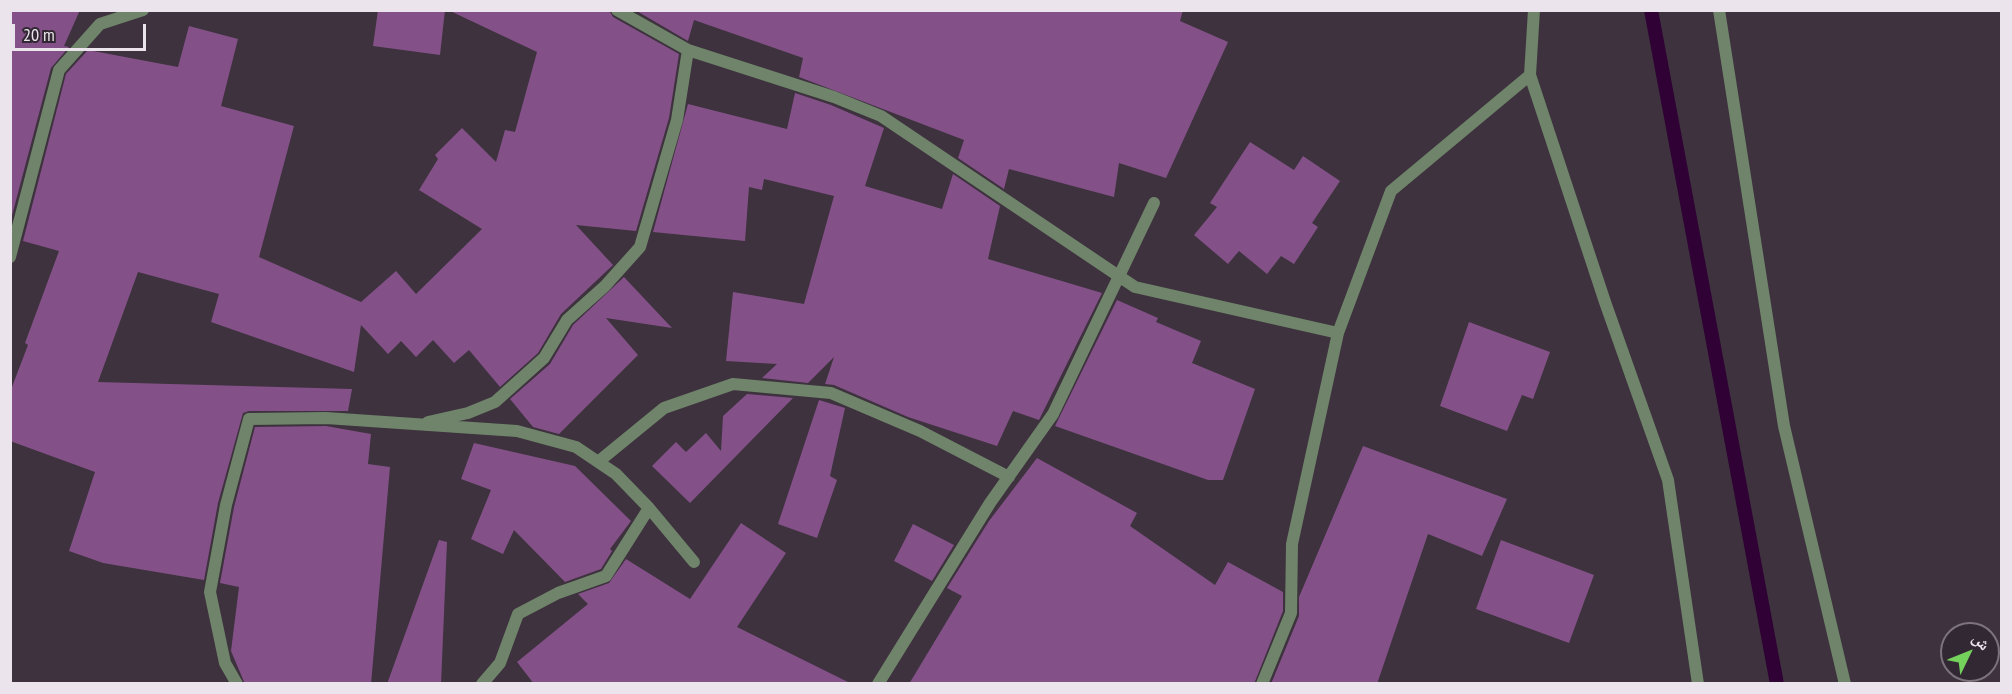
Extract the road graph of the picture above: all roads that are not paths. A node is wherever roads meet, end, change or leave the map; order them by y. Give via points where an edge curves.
1 (143, 10) edge
2 (617, 10) edge
3 (1534, 10) edge
4 (1719, 10) edge
5 (688, 50) junction
6 (1530, 75) junction
7 (1154, 203) dead end
8 (10, 257) edge
9 (1119, 279) junction
10 (1338, 333) junction
11 (412, 425) junction
12 (598, 462) junction
13 (1009, 477) junction
14 (649, 508) junction
15 (694, 562) dead end
16 (237, 684) edge
17 (482, 684) edge
18 (878, 684) edge
19 (1262, 684) edge
20 (1698, 684) edge
21 (1845, 684) edge

1 - 8 street via 100,24 59,70
2 - 5 street
3 - 6 street
4 - 21 street via 1784,426
5 - 9 street via 881,116
5 - 11 street via 677,120 640,247 567,320 544,358 495,402 468,413
6 - 10 street via 1391,191
6 - 20 street via 1668,480
7 - 9 street
9 - 10 street via 1135,287
9 - 13 street via 1053,414
10 - 19 street via 1292,544 1292,613
11 - 12 street via 517,431 576,447
11 - 16 street via 326,418 249,419 226,505 210,592 225,663
12 - 13 street via 664,408 733,384 831,393 920,431
12 - 14 street via 616,474
13 - 18 street
14 - 15 street
14 - 17 street via 606,576 558,593 518,614 500,663

